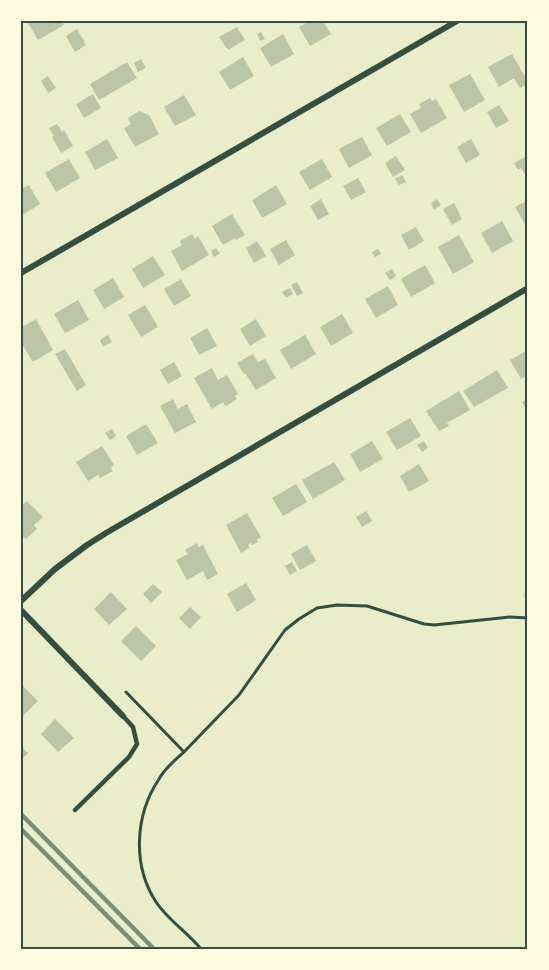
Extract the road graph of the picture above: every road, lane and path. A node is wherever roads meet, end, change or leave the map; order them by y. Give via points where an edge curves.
1 (457, 21) edge
2 (21, 273) edge
3 (528, 288) edge
4 (21, 601) edge
5 (21, 610) edge
6 (528, 618) edge
7 (126, 692) dead end
8 (123, 716) joint
9 (184, 752) junction
10 (75, 810) dead end
11 (201, 949) edge

1 - 2 street
3 - 4 street via 106,533
5 - 8 street
6 - 9 path via 434,625 367,606 317,608 285,630 239,695
7 - 9 path
8 - 10 lane via 133,728 137,744 129,757
9 - 11 path via 159,778 150,794 143,812 139,849 147,885 156,902

